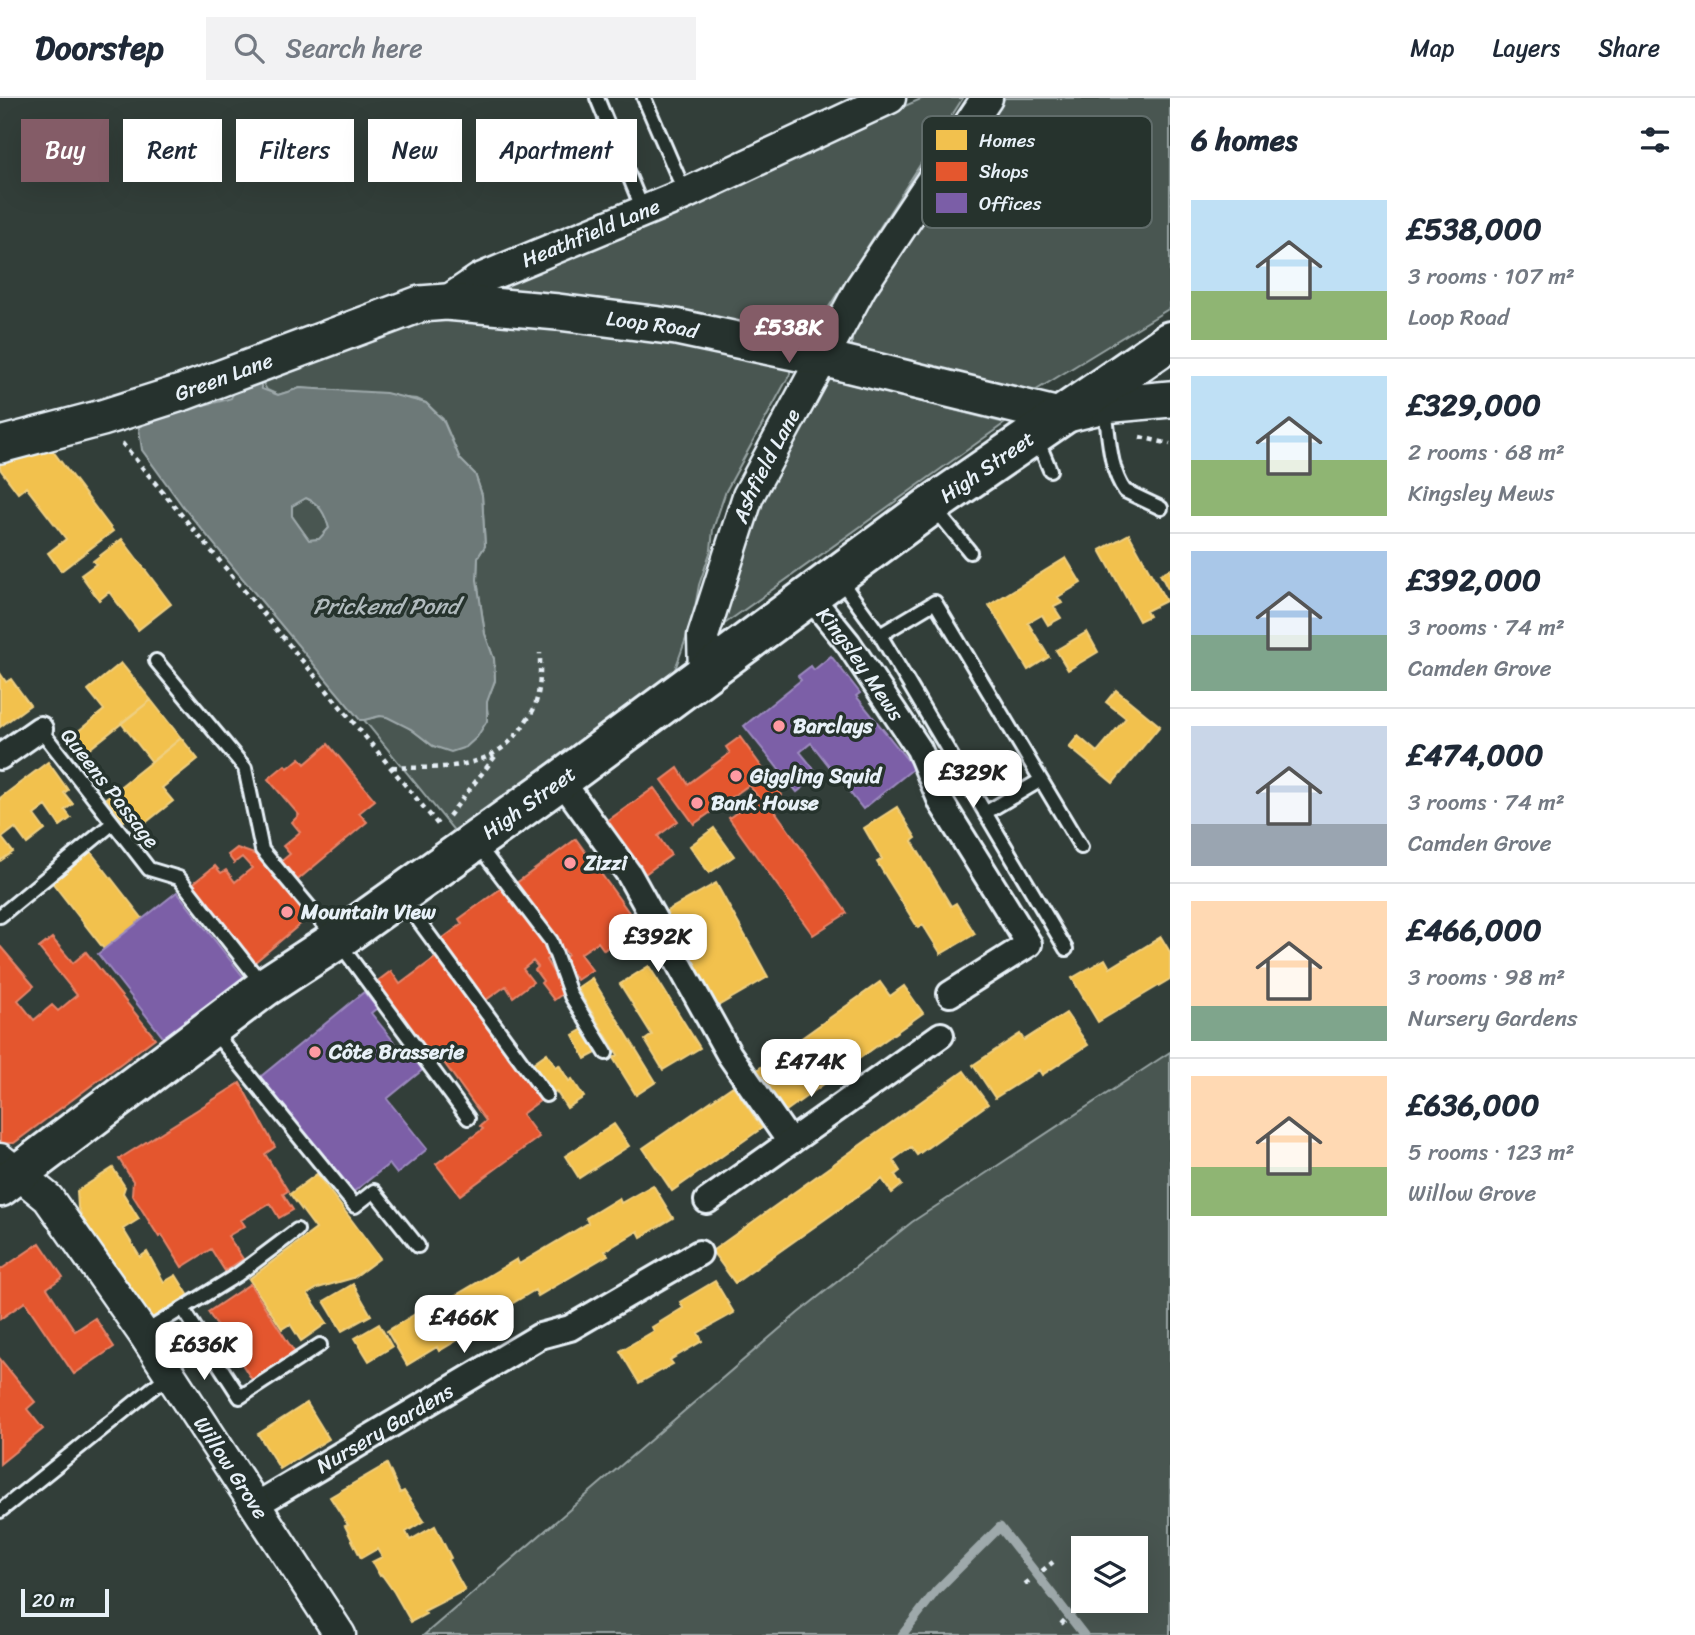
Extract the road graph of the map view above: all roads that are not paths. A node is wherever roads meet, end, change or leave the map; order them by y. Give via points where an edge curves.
1 (597, 98) edge
2 (645, 98) edge
3 (890, 98) edge
4 (987, 98) edge
5 (975, 116) edge
6 (685, 194) junction
7 (922, 195) edge
8 (643, 211) junction
9 (446, 302) junction
10 (1170, 341) edge
11 (822, 358) junction
12 (1170, 399) edge
13 (1104, 405) junction
14 (1047, 424) junction
15 (0, 445) edge
16 (1050, 470) dead end
17 (932, 505) junction
18 (1161, 508) dead end
19 (970, 552) dead end
20 (823, 584) junction
21 (880, 635) junction
22 (156, 661) dead end
23 (704, 674) junction
24 (40, 729) joint
25 (0, 757) edge
26 (561, 780) junction
27 (1041, 780) junction
28 (985, 813) junction
29 (113, 823) junction
30 (458, 834) junction
31 (1081, 847) dead end
32 (400, 895) junction
33 (0, 916) edge
34 (337, 940) junction
35 (1066, 949) dead end
36 (265, 987) junction
37 (950, 994) dead end
38 (210, 1028) junction
39 (941, 1035) dead end
40 (606, 1053) dead end
41 (546, 1095) dead end
42 (468, 1118) dead end
43 (790, 1142) junction
44 (6, 1173) edge
45 (707, 1201) dead end
46 (297, 1230) dead end
47 (418, 1246) dead end
48 (699, 1253) dead end
49 (183, 1309) junction
50 (143, 1334) junction
51 (320, 1345) dead end
52 (169, 1375) junction
53 (256, 1505) junction
54 (0, 1511) edge
55 (340, 1635) edge

1 - 8 lane
2 - 6 lane
3 - 6 street, Heathfield Lane
4 - 5 street, Ashfield Lane
6 - 8 street, Heathfield Lane
7 - 11 street, Ashfield Lane via 860,287
8 - 9 street, Heathfield Lane via 480,279
9 - 11 main road, Loop Road via 677,327
9 - 15 main road, Green Lane via 421,304 184,392
10 - 14 main road, High Street
11 - 14 main road, Loop Road
11 - 23 street, Ashfield Lane via 748,496 703,636
12 - 13 main road
13 - 14 main road
13 - 18 lane via 1121,485
14 - 16 lane
14 - 17 main road, High Street
17 - 19 lane
17 - 20 main road, High Street
20 - 21 lane
20 - 23 main road, High Street
20 - 37 street, Kingsley Mews via 848,643 919,749 942,804 1029,944
21 - 27 lane via 935,602
21 - 28 lane
22 - 34 lane via 246,768 262,850
23 - 26 main road, High Street
24 - 25 street
24 - 29 lane, Queens Passage
26 - 30 main road, High Street
26 - 43 street via 629,874 729,1054
27 - 28 lane
27 - 31 lane
28 - 35 lane
29 - 33 lane
29 - 36 lane, Queens Passage via 149,869 179,878
30 - 32 main road, High Street
30 - 40 lane via 551,941 571,996
32 - 34 main road, High Street
32 - 41 lane
34 - 36 main road, High Street
34 - 42 lane
36 - 38 main road, High Street
38 - 44 main road, High Street
38 - 47 lane via 355,1206 374,1191
39 - 43 street
43 - 45 street
44 - 50 street, Willow Grove via 48,1198
46 - 49 lane
48 - 53 street, Nursery Gardens via 570,1328 540,1336
49 - 50 lane
49 - 51 lane via 240,1397
50 - 52 street, Willow Grove
52 - 53 street, Willow Grove
52 - 54 lane
53 - 55 street, Willow Grove

